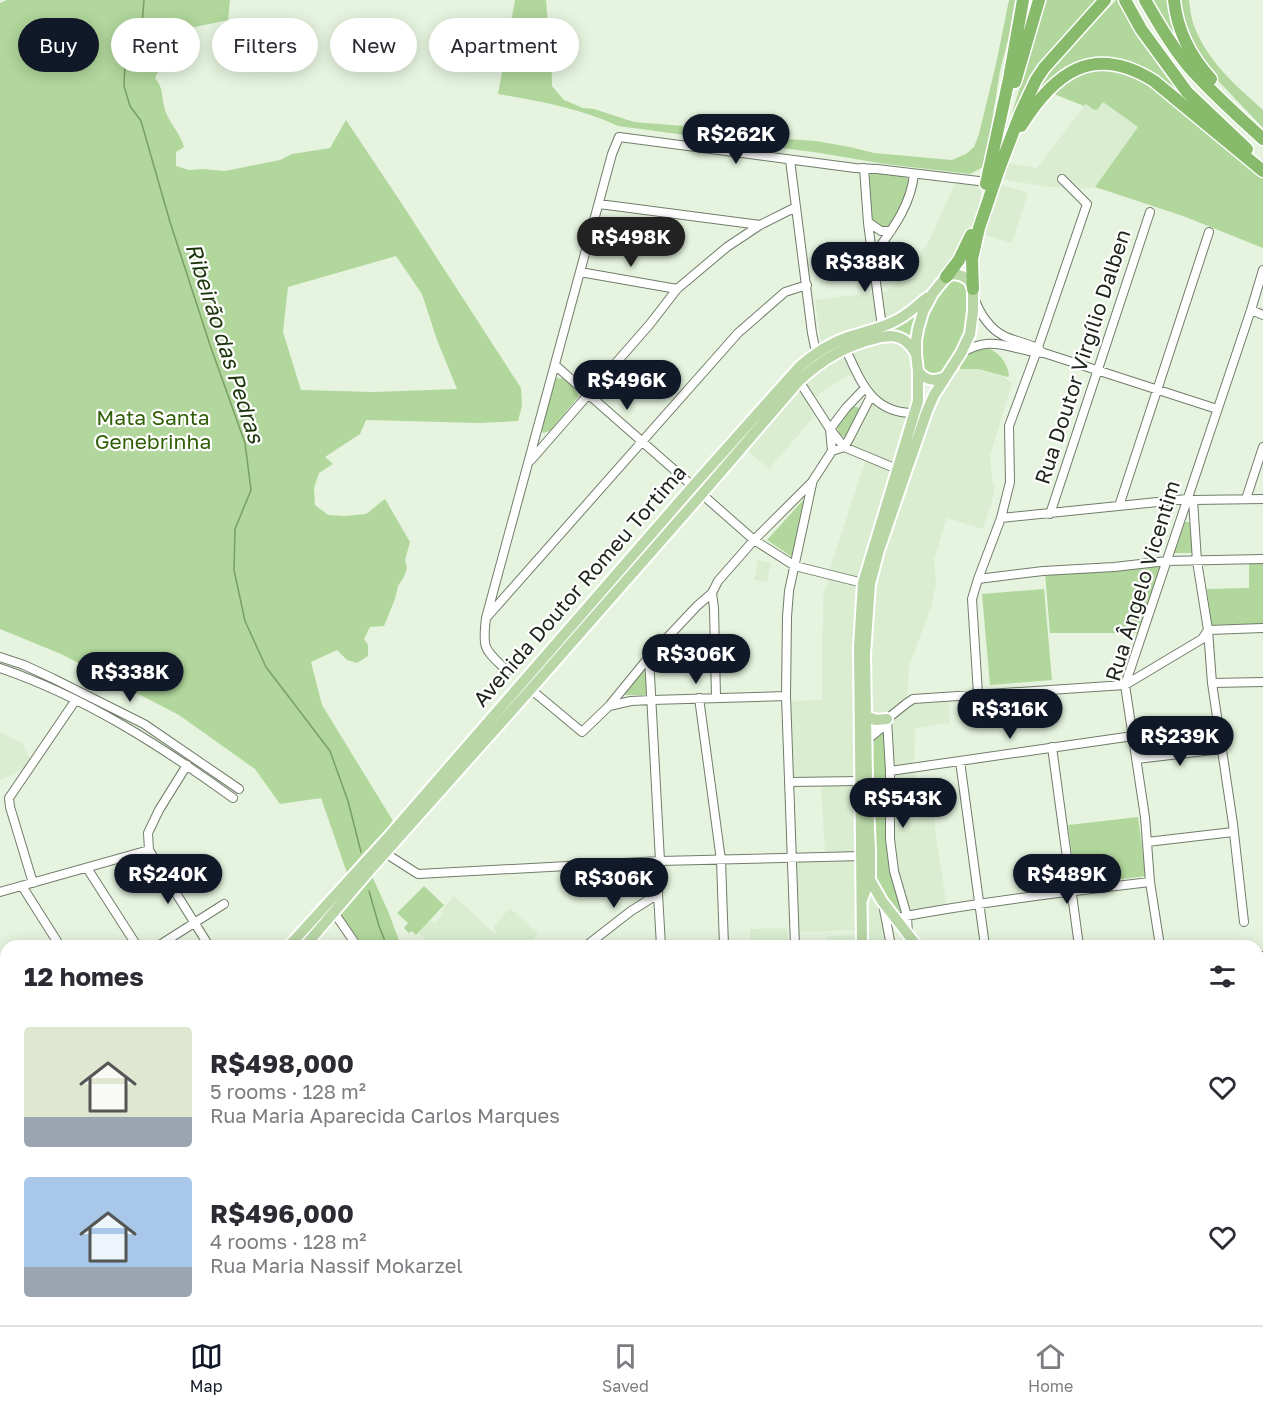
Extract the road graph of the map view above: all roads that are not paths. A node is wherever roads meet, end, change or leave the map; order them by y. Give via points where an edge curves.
1 (1023, 0) edge
2 (1039, 0) edge
3 (1105, 0) edge
4 (1145, 0) edge
5 (1174, 0) edge
6 (1126, 2) edge
7 (1263, 133) edge
8 (1263, 140) edge
9 (1009, 145) junction
10 (993, 156) junction
11 (790, 160) junction
12 (1263, 163) edge
13 (864, 168) junction
14 (1263, 171) edge
15 (914, 174) junction
16 (1062, 179) dead end
17 (987, 182) junction
18 (599, 204) junction
19 (796, 207) junction
20 (1150, 212) dead end
21 (868, 222) junction
22 (760, 225) junction
23 (891, 231) junction
24 (1209, 232) dead end
25 (873, 256) junction
26 (1263, 270) edge
27 (580, 272) junction
28 (946, 278) junction
29 (807, 285) junction
30 (677, 289) junction
31 (933, 293) junction
32 (974, 294) junction
33 (1251, 310) junction
34 (1263, 315) edge
35 (882, 327) junction
36 (845, 348) junction
37 (1040, 351) junction
38 (961, 352) junction
39 (916, 354) junction
40 (817, 358) junction
41 (555, 365) junction
42 (918, 371) junction
43 (1098, 371) junction
44 (945, 377) junction
45 (799, 381) junction
46 (865, 388) junction
47 (1157, 390) junction
48 (589, 394) junction
49 (871, 396) junction
50 (1217, 409) junction
51 (915, 413) junction
52 (830, 429) junction
53 (537, 433) junction
54 (549, 440) junction
55 (642, 441) junction
56 (844, 447) junction
57 (1263, 447) edge
58 (831, 451) junction
59 (908, 452) junction
60 (528, 463) junction
61 (897, 469) junction
62 (812, 482) junction
63 (693, 486) junction
64 (702, 494) junction
65 (1190, 499) junction
66 (1246, 499) junction
67 (1263, 499) edge
68 (1119, 506) junction
69 (1050, 514) junction
70 (1001, 518) junction
71 (754, 540) junction
72 (1263, 559) edge
73 (1167, 561) junction
74 (1197, 561) junction
75 (795, 566) junction
76 (978, 579) junction
77 (863, 583) junction
78 (712, 593) junction
79 (486, 618) junction
80 (1263, 628) edge
81 (1208, 630) junction
82 (0, 657) edge
83 (649, 657) junction
84 (0, 668) edge
85 (507, 671) dead end
86 (522, 682) junction
87 (1263, 682) edge
88 (1212, 683) junction
89 (1125, 685) junction
90 (531, 689) junction
91 (978, 694) junction
92 (786, 696) junction
93 (716, 697) junction
94 (699, 698) junction
95 (75, 700) junction
96 (652, 700) junction
97 (609, 706) junction
98 (866, 716) junction
99 (887, 720) junction
100 (863, 730) junction
101 (1133, 736) junction
102 (867, 740) junction
103 (1052, 747) junction
104 (1221, 749) junction
105 (1137, 759) junction
106 (960, 761) junction
107 (187, 765) junction
108 (890, 771) junction
109 (860, 781) junction
110 (789, 782) junction
111 (239, 789) dead end
112 (233, 798) dead end
113 (1233, 832) junction
114 (390, 835) junction
115 (1148, 842) junction
116 (149, 850) junction
117 (386, 853) junction
118 (791, 859) junction
119 (721, 860) junction
120 (660, 861) junction
121 (862, 862) junction
122 (87, 868) junction
123 (870, 879) junction
124 (1150, 882) junction
125 (33, 883) junction
126 (22, 886) junction
127 (1071, 891) junction
128 (0, 892) edge
129 (658, 894) junction
130 (862, 900) junction
131 (882, 901) junction
132 (327, 903) junction
133 (224, 904) dead end
134 (980, 904) junction
135 (908, 916) junction
136 (334, 918) junction
137 (895, 918) junction
138 (1244, 922) dead end
139 (195, 923) junction
140 (908, 935) junction
141 (56, 940) edge
142 (132, 940) edge
143 (168, 940) edge
144 (205, 940) edge
145 (295, 940) edge
146 (311, 940) edge
147 (352, 940) edge
148 (594, 940) edge
149 (661, 940) edge
150 (724, 940) edge
151 (795, 940) edge
152 (862, 940) edge
153 (890, 940) edge
154 (912, 940) edge
155 (984, 940) edge
156 (1078, 940) edge
157 (1159, 940) edge

1 - 10 highway
2 - 10 highway
3 - 9 highway via 1036,80
4 - 8 highway via 1190,68
5 - 7 highway via 1182,36 1194,58
6 - 12 highway via 1188,92
9 - 14 highway via 1052,86 1075,70 1105,63 1131,69 1154,81
9 - 32 highway via 974,249
10 - 17 highway
11 - 13 street
11 - 18 street via 619,137
11 - 19 street
13 - 15 street
13 - 21 street
15 - 17 street
15 - 23 street via 902,214
16 - 37 street via 1088,204
17 - 28 highway via 967,245
18 - 22 street
18 - 27 street
19 - 22 street
19 - 29 street
20 - 43 street, Rua Doutor Virgílio Dalben
21 - 23 street via 881,231
21 - 25 street
22 - 30 street
23 - 25 street
24 - 47 street
25 - 35 street
26 - 33 street, Rua Ângelo Vicentim
27 - 30 street
27 - 41 street
28 - 31 main road
28 - 32 main road via 955,274 969,280
29 - 40 street
29 - 55 street via 785,292 738,333
30 - 48 street
31 - 35 main road, Avenida Doutor Romeu Tortima
31 - 39 main road via 918,329
32 - 37 street via 981,314 996,330
32 - 38 main road via 970,334
33 - 34 street
33 - 50 street, Rua Ângelo Vicentim
35 - 40 main road, Avenida Doutor Romeu Tortima via 846,338
36 - 39 main road, Avenida Doutor Romeu Tortima via 893,336 907,342
36 - 40 main road, Avenida Doutor Romeu Tortima
36 - 46 street
37 - 38 street via 978,344
37 - 43 street
37 - 70 street via 1009,426 1010,482
38 - 44 main road
39 - 42 main road
40 - 45 main road, Avenida Doutor Romeu Tortima
40 - 63 main road, Avenida Doutor Romeu Tortima via 800,366
41 - 48 street
41 - 53 street
42 - 44 main road via 926,379
42 - 51 main road
43 - 47 street
43 - 69 street, Rua Doutor Virgílio Dalben
44 - 59 main road
45 - 52 street
45 - 64 main road, Avenida Doutor Romeu Tortima
46 - 49 street
46 - 52 street
47 - 50 street
47 - 68 street
48 - 54 street
48 - 55 street
49 - 51 street via 892,410
49 - 56 street
50 - 65 street, Rua Ângelo Vicentim
51 - 59 main road
52 - 56 street
52 - 58 street
53 - 54 street
53 - 60 street
54 - 60 street
55 - 63 street
55 - 79 street
56 - 58 street
56 - 61 street
57 - 66 street
58 - 62 street
59 - 61 main road
59 - 98 main road via 870,584
60 - 79 street
61 - 77 main road
62 - 71 street
62 - 75 street
63 - 64 street
63 - 86 main road, Avenida Doutor Romeu Tortima
64 - 71 street
64 - 90 main road, Avenida Doutor Romeu Tortima
65 - 66 street
65 - 68 street
65 - 73 street, Rua Ângelo Vicentim
65 - 74 street
66 - 67 street
68 - 69 street
69 - 70 street
70 - 76 street
71 - 75 street
71 - 78 street
72 - 74 street
73 - 74 street
73 - 76 street
73 - 89 street, Rua Ângelo Vicentim
74 - 81 street
75 - 77 street
75 - 92 street via 787,617
76 - 91 street via 972,599
77 - 100 main road via 859,647
78 - 83 street
78 - 93 street
79 - 85 street via 486,651
80 - 81 street
81 - 88 street
81 - 89 street via 1202,639
82 - 111 street via 144,724
83 - 96 street
83 - 97 street
84 - 95 street
86 - 90 street
86 - 114 main road, Avenida Doutor Romeu Tortima
87 - 88 street
88 - 104 street
89 - 91 street
89 - 101 street, Rua Ângelo Vicentim
90 - 97 street via 582,732
90 - 117 main road, Avenida Doutor Romeu Tortima
91 - 99 street via 913,699
92 - 93 street
92 - 110 street
93 - 94 street
94 - 96 street
94 - 119 street
95 - 107 street
95 - 125 street via 9,798
96 - 97 street
96 - 120 street
98 - 99 main road
98 - 100 main road
99 - 100 street
99 - 102 street
99 - 108 street
100 - 102 main road
100 - 109 main road
101 - 103 street
101 - 105 street, Rua Ângelo Vicentim
102 - 123 main road
103 - 106 street
103 - 127 street
104 - 105 street
104 - 113 street
105 - 115 street, Rua Ângelo Vicentim
106 - 108 street
106 - 134 street
107 - 112 street
107 - 116 street via 148,832
108 - 135 street via 890,839 894,871
109 - 110 street
109 - 121 main road
110 - 118 street
113 - 115 street
113 - 138 street
114 - 117 main road via 381,848
114 - 132 main road, Avenida Doutor Romeu Tortima
115 - 124 street, Rua Ângelo Vicentim
116 - 122 street
116 - 139 street
117 - 120 street via 418,874
117 - 136 main road, Avenida Doutor Romeu Tortima
118 - 119 street
118 - 121 street
118 - 151 street
119 - 120 street
119 - 150 street
120 - 129 street
121 - 123 main road
121 - 130 main road
122 - 125 street
122 - 142 street
123 - 130 main road
123 - 131 main road
124 - 127 street
124 - 157 street, Rua Ângelo Vicentim
125 - 126 street
126 - 128 street
126 - 141 street
127 - 134 street
127 - 156 street
129 - 148 street
129 - 149 street
130 - 152 main road
131 - 137 main road
131 - 153 street
132 - 136 street
132 - 145 main road, Avenida Doutor Romeu Tortima
133 - 139 street
134 - 135 street
134 - 155 street
135 - 137 street
135 - 140 street
136 - 146 main road, Avenida Doutor Romeu Tortima
136 - 147 street
137 - 140 main road
139 - 143 street
139 - 144 street
140 - 154 main road

